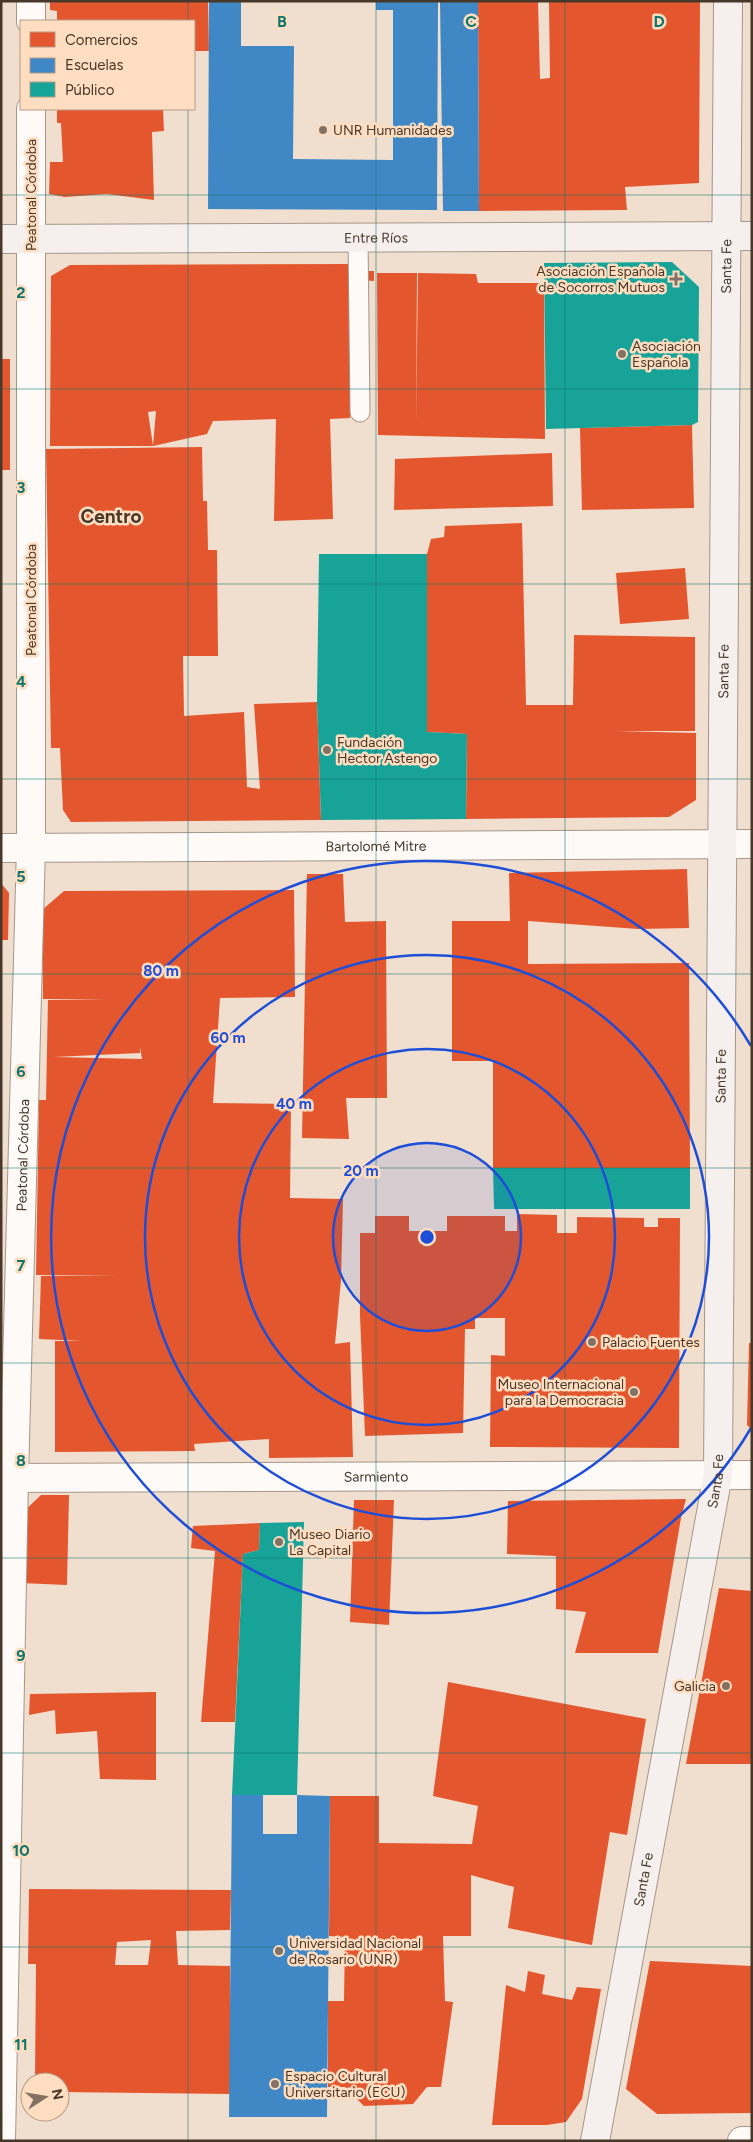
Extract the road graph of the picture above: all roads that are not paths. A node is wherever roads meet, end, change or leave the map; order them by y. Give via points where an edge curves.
1 (31, 1) edge
2 (728, 1) edge
3 (31, 20) edge
4 (31, 110) edge
5 (739, 236) edge
6 (358, 237) junction
7 (31, 238) junction
8 (1, 239) edge
9 (360, 412) dead end
10 (723, 844) junction
11 (752, 844) edge
12 (1, 848) edge
13 (31, 848) junction
14 (752, 1474) edge
15 (718, 1475) junction
16 (8, 1478) edge
17 (1, 2141) edge
18 (595, 2141) edge
19 (742, 2141) edge
20 (752, 2141) edge

1 - 3 street
2 - 5 main road, Santa Fe
4 - 7 street, Peatonal Córdoba
5 - 6 main road, Entre Ríos
5 - 10 main road, Santa Fe
6 - 7 main road, Entre Ríos
6 - 9 lane
7 - 8 main road, Entre Ríos
7 - 13 street, Peatonal Córdoba
10 - 11 street, Bartolomé Mitre
10 - 13 street, Bartolomé Mitre
10 - 15 main road, Santa Fe
12 - 13 street, Bartolomé Mitre
13 - 16 street, Peatonal Córdoba
14 - 15 street, Sarmiento
15 - 16 street, Sarmiento
15 - 18 main road, Santa Fe
16 - 17 street, Peatonal Córdoba
19 - 20 street

